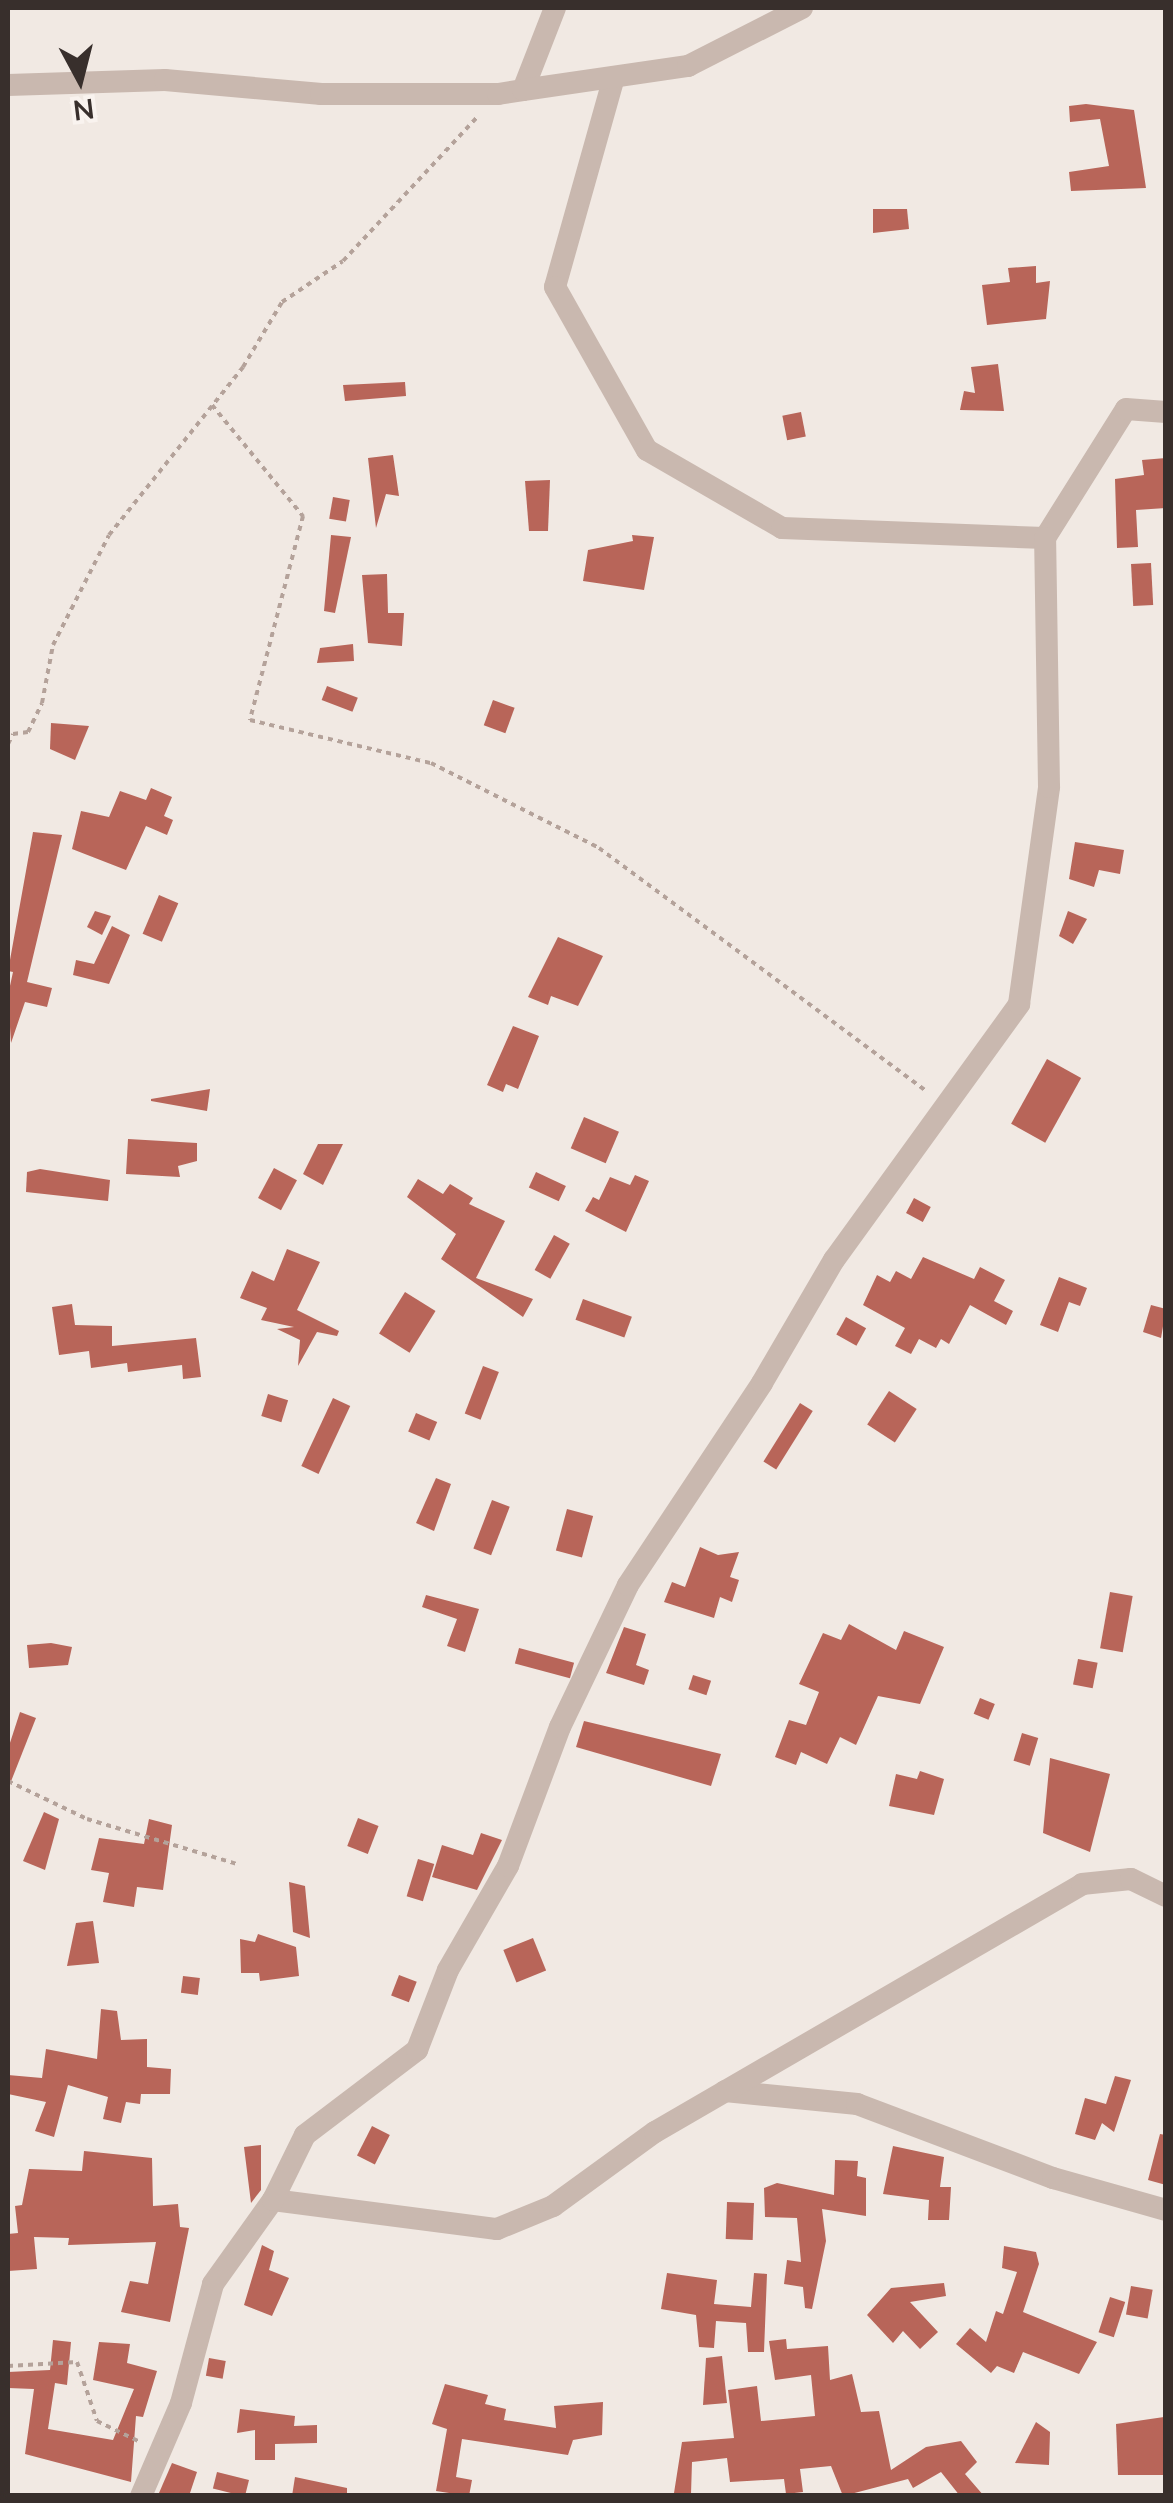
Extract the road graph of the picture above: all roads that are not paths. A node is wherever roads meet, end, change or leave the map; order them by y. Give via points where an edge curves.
1 (554, 8) edge
2 (802, 8) edge
3 (614, 77) junction
4 (8, 86) edge
5 (523, 90) junction
6 (1166, 412) edge
7 (1046, 538) junction
8 (1166, 1896) edge
9 (724, 2091) junction
10 (273, 2200) junction
11 (1166, 2210) edge
12 (142, 2496) edge

1 - 5 street
2 - 3 street via 688,66
3 - 5 street
3 - 7 street via 556,287 647,450 782,528
4 - 5 street via 165,80 320,94
6 - 7 street via 1126,409
7 - 10 street via 1049,787 1020,1004 834,1260 762,1383 628,1584 560,1727 508,1866 448,1970 417,2050 305,2135
8 - 9 street via 1131,1879 1082,1884
9 - 10 street via 553,2206 498,2228
9 - 11 street via 857,2104 1053,2178
10 - 12 street via 213,2284

